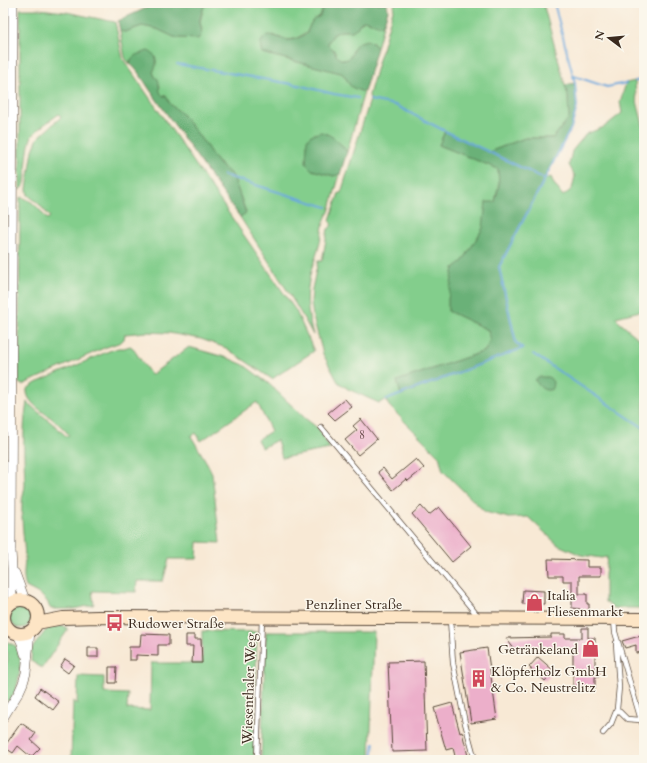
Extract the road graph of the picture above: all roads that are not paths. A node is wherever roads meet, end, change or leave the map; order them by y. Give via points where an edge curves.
1 (13, 3) edge
2 (321, 428) dead end
3 (12, 568) junction
4 (25, 600) junction
5 (7, 607) edge
6 (37, 610) junction
7 (63, 618) junction
8 (262, 618) junction
9 (450, 619) junction
10 (481, 619) junction
11 (614, 619) junction
12 (644, 619) edge
13 (4, 624) edge
14 (33, 627) junction
15 (615, 632) junction
16 (17, 633) junction
17 (27, 659) junction
18 (617, 709) junction
19 (4, 713) edge
20 (641, 720) junction
21 (644, 727) edge
22 (603, 733) dead end
23 (257, 760) edge
24 (475, 760) edge

1 - 3 street
2 - 10 lane
3 - 4 street
3 - 5 street
4 - 5 main road via 19,600
4 - 6 main road via 33,604
5 - 13 main road
6 - 7 main road, Penzliner Straße
6 - 14 main road via 38,617
7 - 8 main road, Penzliner Straße
7 - 14 main road, Penzliner Straße
8 - 9 main road, Penzliner Straße
8 - 23 lane, Wiesenthaler Weg
9 - 10 main road, Penzliner Straße
9 - 24 lane via 453,663
10 - 11 main road, Penzliner Straße
11 - 12 main road, Penzliner Straße
11 - 15 lane
13 - 16 main road
14 - 16 main road via 24,634
14 - 17 street
15 - 18 lane via 619,687
15 - 20 lane
16 - 17 street
17 - 19 street via 23,683
18 - 20 lane via 627,719
18 - 22 lane via 611,724
20 - 21 lane

